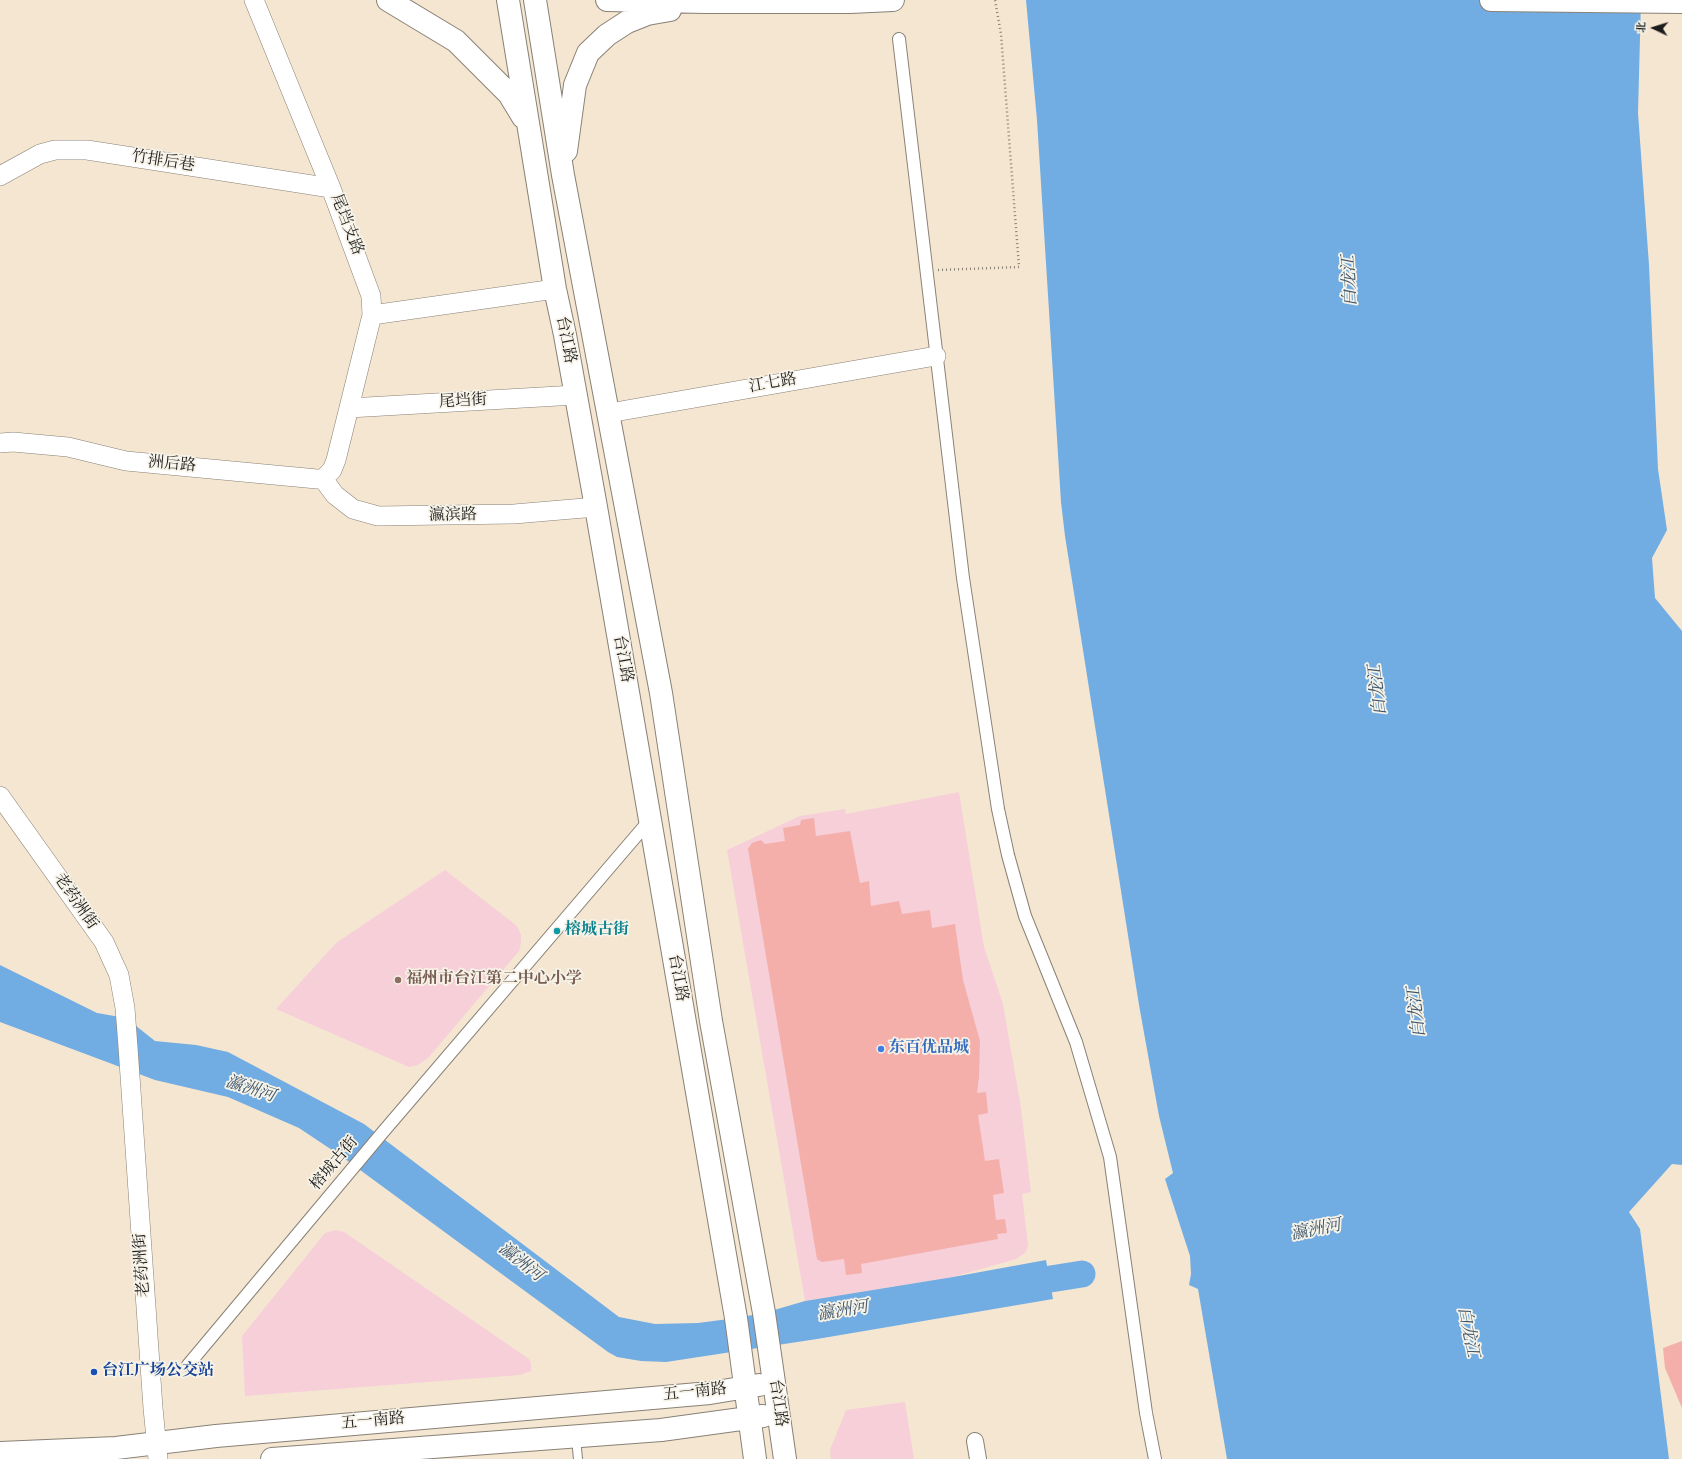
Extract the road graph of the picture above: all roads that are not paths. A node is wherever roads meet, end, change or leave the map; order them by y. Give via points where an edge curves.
1 (254, 0) edge
2 (388, 0) edge
3 (508, 0) edge
4 (535, 0) edge
5 (607, 0) edge
6 (893, 0) edge
7 (1491, 0) edge
8 (866, 1) edge
9 (706, 2) junction
10 (1682, 2) edge
11 (899, 39) dead end
12 (530, 138) junction
13 (563, 175) junction
14 (0, 176) edge
15 (331, 188) junction
16 (554, 289) junction
17 (372, 315) junction
18 (936, 356) junction
19 (576, 395) junction
20 (349, 408) junction
21 (609, 413) junction
22 (0, 443) edge
23 (323, 479) junction
24 (596, 507) junction
25 (0, 796) edge
26 (649, 821) junction
27 (188, 1366) dead end
28 (774, 1382) junction
29 (745, 1387) junction
30 (778, 1413) junction
31 (749, 1419) junction
32 (576, 1438) junction
33 (975, 1441) dead end
34 (158, 1451) edge
35 (0, 1453) edge
36 (272, 1459) edge
37 (578, 1459) edge
38 (755, 1459) edge
39 (786, 1459) edge
40 (978, 1459) edge
41 (1155, 1459) edge

1 - 15 street, 尾垱支路
2 - 12 main road via 456,42 480,64 509,94 523,117
3 - 12 main road, 台江路
4 - 13 main road, 台江路
5 - 9 main road
6 - 8 main road
7 - 10 main road
8 - 9 main road
9 - 13 main road via 647,14 627,22 607,34 588,53 575,85
11 - 18 street
12 - 16 main road, 台江路
13 - 21 main road, 台江路
14 - 15 street, 竹排后巷 via 40,154 55,150 87,150
15 - 17 street, 尾垱支路 via 369,286
16 - 17 street
16 - 19 main road, 台江路
17 - 20 street, 尾垱支路
18 - 21 street, 江七路
18 - 41 street via 963,578 998,809 1023,909 1076,1042 1110,1157 1146,1413
19 - 20 street, 尾垱街
19 - 24 main road, 台江路
20 - 23 street, 尾垱支路 via 336,460 332,470
21 - 28 main road, 台江路 via 661,693 711,1021 764,1313
22 - 23 street, 洲后路 via 68,446 126,461
23 - 24 street, 瀛滨路 via 335,495 353,509 378,516 514,514
24 - 26 main road, 台江路
25 - 34 street, 老药洲街 via 104,942 119,975 126,1018
26 - 27 street, 榕城古街 via 352,1168
26 - 29 main road, 台江路 via 736,1318
28 - 29 main road, 五一南路
28 - 30 main road, 台江路
29 - 31 main road, 台江路
29 - 34 main road, 五一南路 via 710,1393 216,1436
30 - 31 main road, 五一南路
30 - 39 main road, 台江路
31 - 32 main road, 五一南路
31 - 38 main road, 台江路
32 - 36 main road, 五一南路
32 - 37 lane
33 - 40 street
34 - 35 main road, 五一南路 via 116,1448

